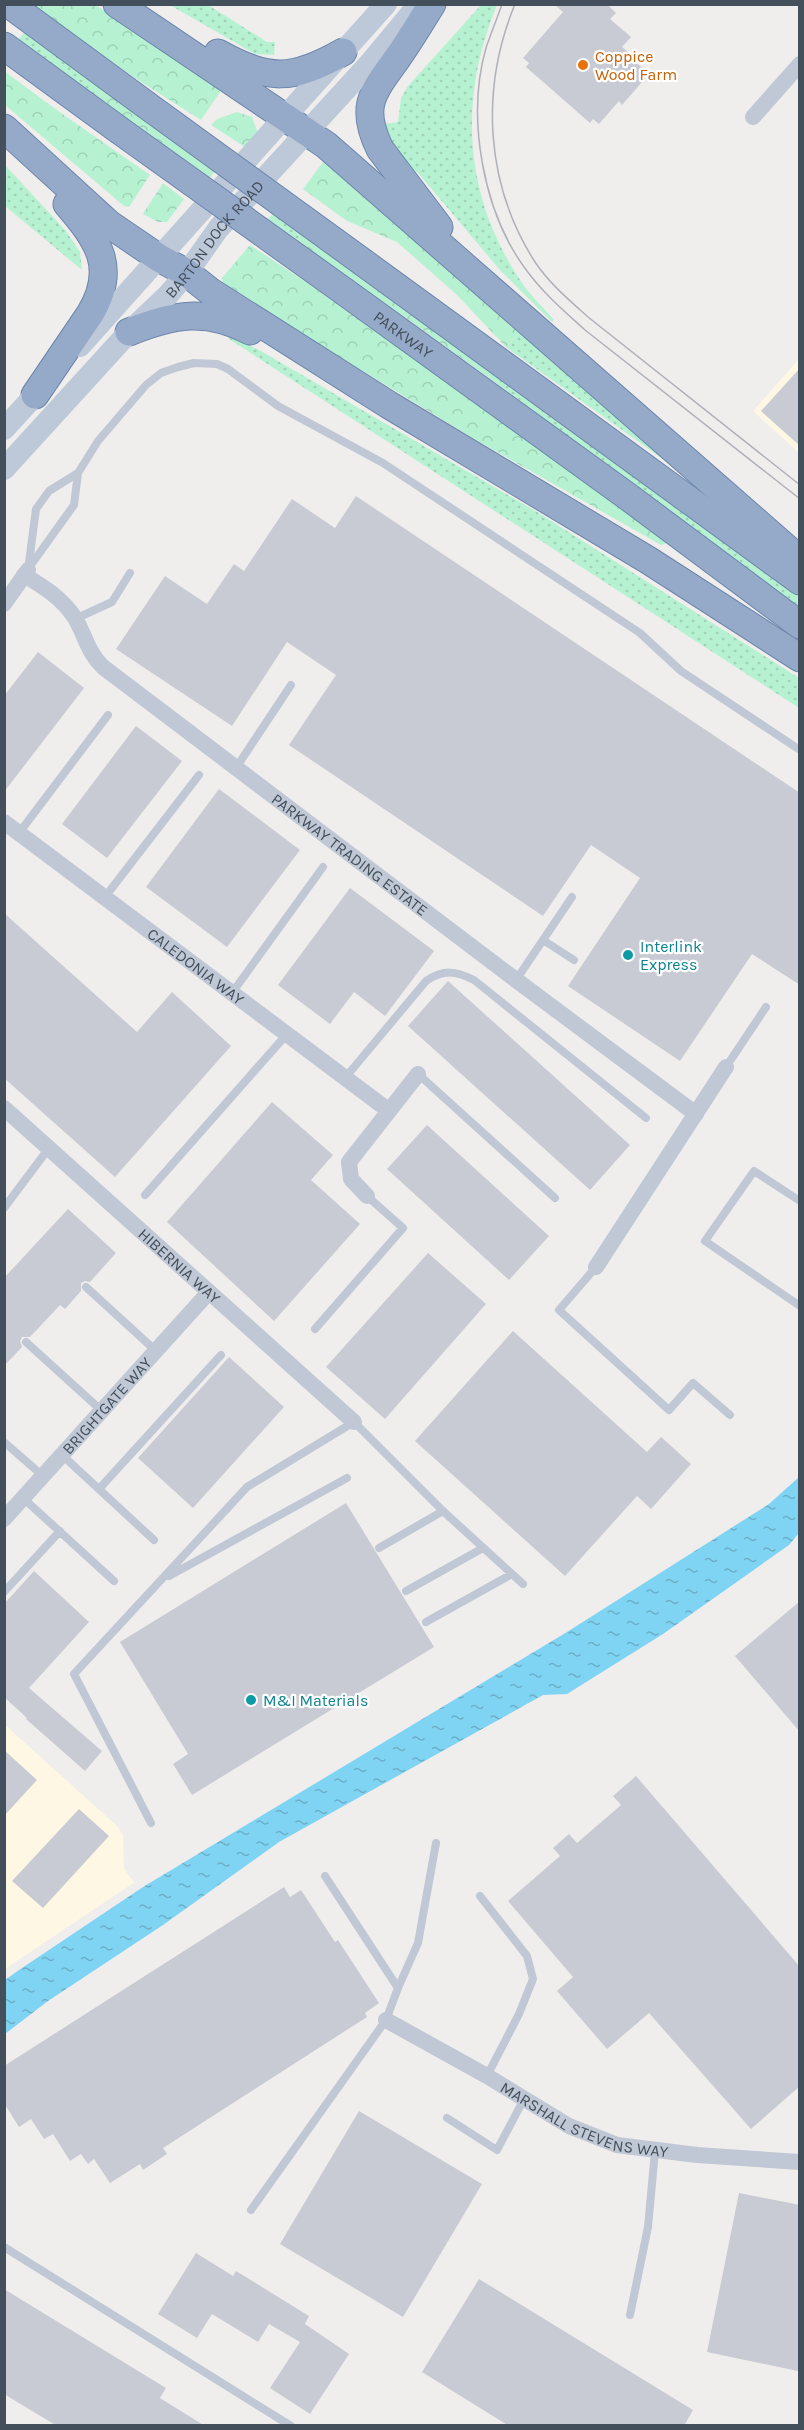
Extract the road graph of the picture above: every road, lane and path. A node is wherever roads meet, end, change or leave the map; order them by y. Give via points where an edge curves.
1 (9, 4) edge
2 (117, 4) edge
3 (130, 4) edge
4 (386, 4) edge
5 (419, 4) edge
6 (432, 4) edge
7 (4, 46) edge
8 (343, 52) junction
9 (800, 64) edge
10 (753, 117) dead end
11 (297, 124) junction
12 (4, 129) edge
13 (159, 258) junction
14 (187, 273) junction
15 (476, 275) junction
16 (129, 332) junction
17 (35, 395) junction
18 (389, 405) junction
19 (4, 429) edge
20 (4, 469) edge
21 (78, 473) junction
22 (800, 560) edge
23 (26, 573) junction
24 (130, 573) dead end
25 (800, 581) edge
26 (4, 604) edge
27 (75, 619) junction
28 (800, 625) edge
29 (800, 658) edge
30 (291, 685) dead end
31 (108, 715) dead end
32 (800, 750) edge
33 (236, 768) junction
34 (199, 775) dead end
35 (4, 822) edge
36 (19, 833) junction
37 (323, 867) dead end
38 (105, 897) junction
39 (572, 897) dead end
40 (543, 940) junction
41 (574, 960) dead end
42 (516, 980) junction
43 (232, 993) junction
44 (766, 1007) dead end
45 (287, 1035) junction
46 (726, 1067) joint
47 (417, 1074) joint
48 (345, 1078) junction
49 (4, 1108) edge
50 (388, 1110) junction
51 (696, 1114) junction
52 (646, 1118) dead end
53 (49, 1148) junction
54 (145, 1195) dead end
55 (367, 1196) joint
56 (555, 1198) dead end
57 (800, 1201) edge
58 (4, 1208) edge
59 (596, 1267) joint
60 (86, 1287) dead end
61 (208, 1292) junction
62 (800, 1306) edge
63 (315, 1329) dead end
64 (26, 1342) dead end
65 (156, 1351) junction
66 (221, 1355) dead end
67 (102, 1410) junction
68 (730, 1415) dead end
69 (354, 1422) junction
70 (4, 1442) edge
71 (62, 1455) junction
72 (43, 1476) junction
73 (347, 1478) dead end
74 (99, 1489) junction
75 (23, 1498) junction
76 (443, 1511) junction
77 (4, 1519) edge
78 (60, 1531) junction
79 (154, 1540) dead end
80 (379, 1548) dead end
81 (483, 1548) junction
82 (512, 1574) junction
83 (161, 1580) junction
84 (114, 1581) dead end
85 (523, 1584) dead end
86 (406, 1591) dead end
87 (4, 1592) edge
88 (426, 1622) dead end
89 (151, 1823) dead end
90 (436, 1843) dead end
91 (326, 1876) dead end
92 (480, 1896) dead end
93 (398, 1988) junction
94 (386, 2020) junction
95 (487, 2076) junction
96 (524, 2098) junction
97 (447, 2118) dead end
98 (656, 2151) junction
99 (800, 2162) edge
100 (250, 2210) dead end
101 (4, 2247) edge
102 (630, 2315) dead end
103 (291, 2426) edge

1 - 25 highway, PARKWAY, bridge
2 - 11 highway
3 - 8 highway via 257,72 305,71
4 - 8 main road, BARTON DOCK ROAD
5 - 11 main road, BARTON DOCK ROAD
6 - 15 highway via 376,84 370,116 373,135
7 - 28 highway, PARKWAY, bridge
8 - 11 main road, BARTON DOCK ROAD
9 - 10 street
11 - 13 main road, BARTON DOCK ROAD
11 - 14 main road, BARTON DOCK ROAD
11 - 15 highway
12 - 13 highway via 109,224
12 - 17 highway via 93,236 104,270 97,303
13 - 14 highway
13 - 17 main road, BARTON DOCK ROAD
14 - 16 main road, BARTON DOCK ROAD
14 - 18 highway
15 - 22 highway
16 - 18 highway via 176,317 220,319
16 - 20 main road, BARTON DOCK ROAD
17 - 19 main road, BARTON DOCK ROAD
18 - 29 highway via 648,560
21 - 23 lane via 74,505
21 - 23 lane via 49,491 36,509
21 - 32 lane via 98,441 153,378 194,363 217,364 278,406 383,464 630,626 681,671
23 - 26 street
23 - 27 street, PARKWAY TRADING ESTATE via 58,597
24 - 27 lane via 112,602
27 - 33 street, PARKWAY TRADING ESTATE via 103,668
30 - 33 lane
31 - 36 lane
33 - 42 street, PARKWAY TRADING ESTATE
34 - 38 lane
35 - 36 street, CALEDONIA WAY
36 - 38 street, CALEDONIA WAY
37 - 43 lane
38 - 43 street, CALEDONIA WAY
39 - 40 lane
40 - 41 lane
40 - 42 lane
42 - 51 street, PARKWAY TRADING ESTATE
43 - 45 street, CALEDONIA WAY
44 - 46 lane
45 - 48 street, CALEDONIA WAY
45 - 54 lane
46 - 51 street
47 - 50 street
47 - 56 lane
48 - 50 street, CALEDONIA WAY
48 - 52 lane via 426,981 449,971 474,980
49 - 53 street, HIBERNIA WAY
50 - 55 street via 349,1162 351,1179
51 - 59 street
53 - 58 lane
53 - 61 street, HIBERNIA WAY
55 - 63 lane via 403,1228
57 - 62 lane via 754,1171 705,1241
59 - 68 lane via 559,1310 669,1410 693,1383
60 - 65 lane
61 - 65 street, BRIGHTGATE WAY
61 - 69 street, HIBERNIA WAY
64 - 67 lane
65 - 67 street, BRIGHTGATE WAY
66 - 74 lane
67 - 71 street, BRIGHTGATE WAY
69 - 76 lane
69 - 83 lane via 247,1487
70 - 72 lane
71 - 72 street, BRIGHTGATE WAY
71 - 74 lane
72 - 75 street, BRIGHTGATE WAY
73 - 83 lane
74 - 79 lane
75 - 77 street, BRIGHTGATE WAY
75 - 78 lane
76 - 80 lane
76 - 81 lane
78 - 84 lane
78 - 87 lane
81 - 82 lane
81 - 86 lane
82 - 85 lane
82 - 88 lane
83 - 89 lane via 74,1674
90 - 93 lane via 418,1943
91 - 93 lane
92 - 95 lane via 527,1956 533,1979
93 - 94 lane
94 - 95 street, MARSHALL STEVENS WAY
94 - 100 lane
95 - 96 street, MARSHALL STEVENS WAY
96 - 97 lane via 497,2150
96 - 98 street, MARSHALL STEVENS WAY via 591,2136
98 - 99 street, MARSHALL STEVENS WAY
98 - 102 lane via 648,2227
101 - 103 lane

